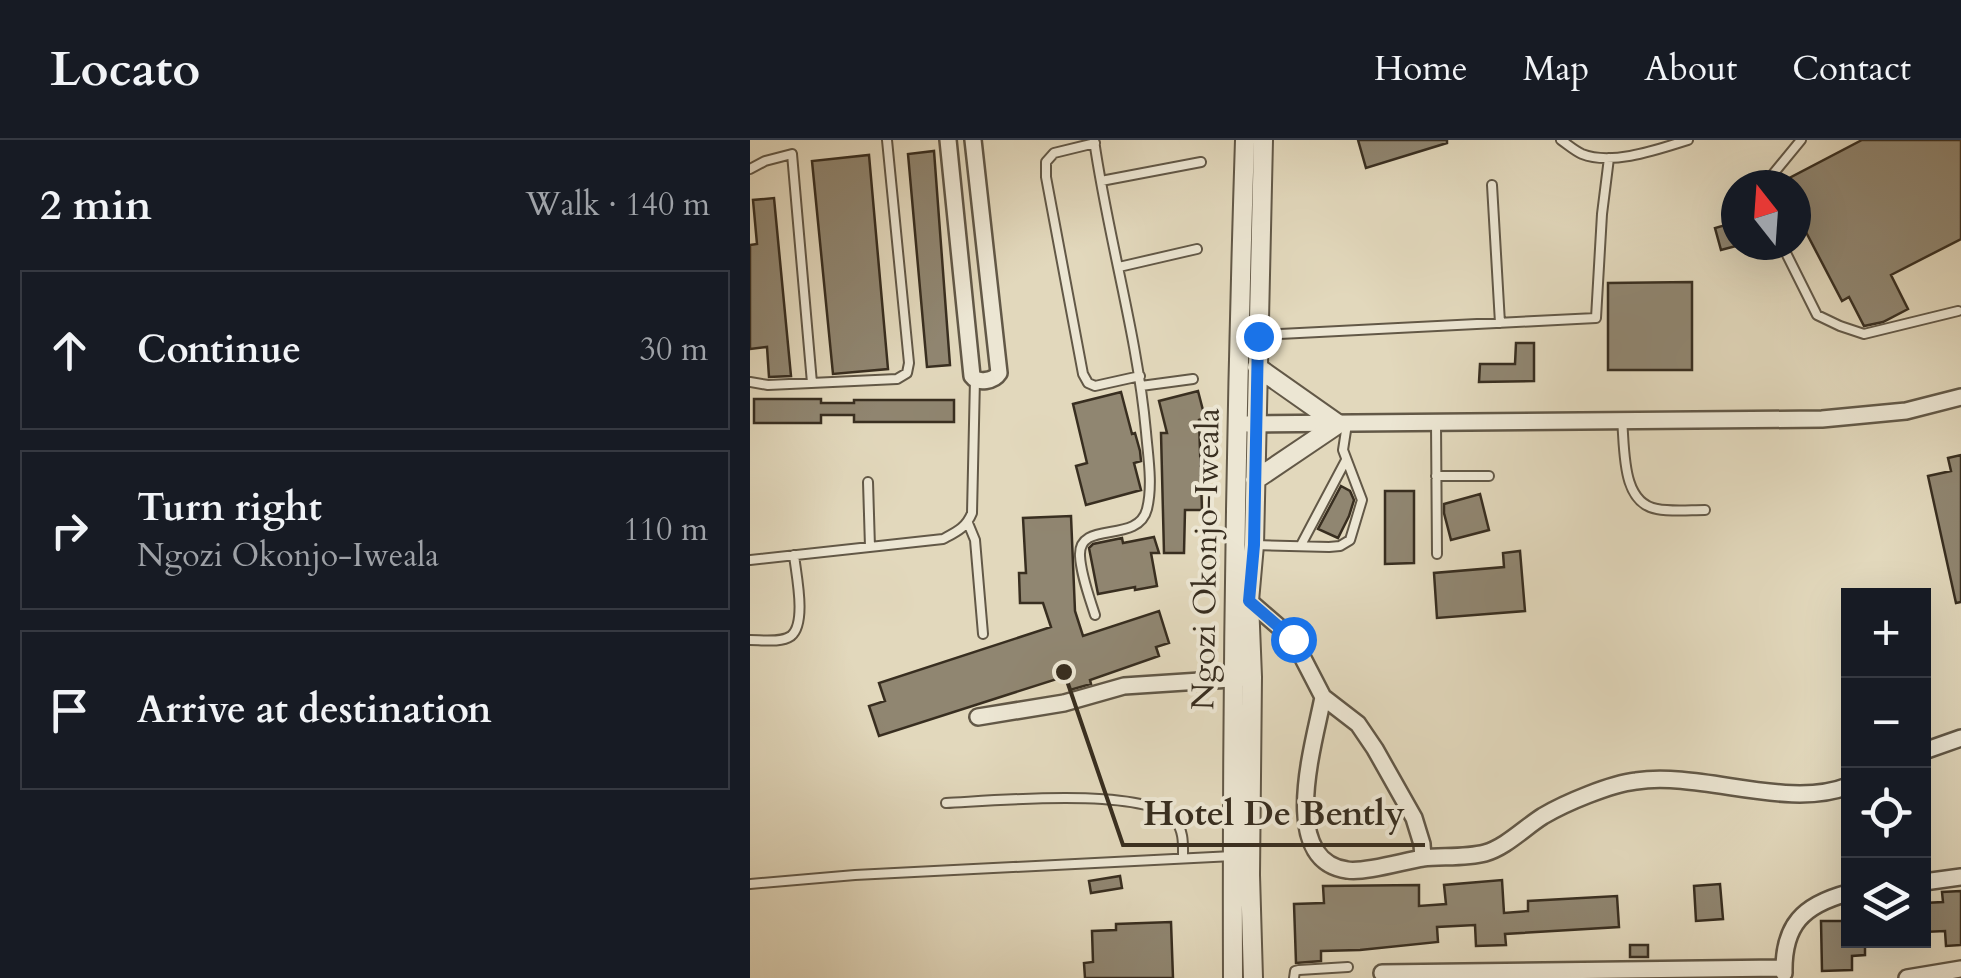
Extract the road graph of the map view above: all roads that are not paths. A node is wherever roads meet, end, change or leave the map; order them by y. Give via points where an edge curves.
1 (887, 140) edge
2 (948, 140) edge
3 (974, 140) edge
4 (1244, 140) edge
5 (1264, 140) edge
6 (1561, 140) edge
7 (1688, 140) edge
8 (1801, 140) edge
9 (1095, 141) edge
10 (1609, 158) junction
11 (1202, 162) dead end
12 (750, 168) edge
13 (1776, 170) edge
14 (1102, 181) junction
15 (1492, 185) dead end
16 (1197, 249) dead end
17 (1790, 260) edge
18 (1119, 267) junction
19 (1958, 310) dead end
20 (1500, 323) junction
21 (1258, 336) junction
22 (1258, 368) junction
23 (1193, 379) dead end
24 (975, 380) junction
25 (1141, 381) junction
26 (750, 382) edge
27 (812, 383) junction
28 (1961, 397) edge
29 (1622, 420) junction
30 (1436, 422) junction
31 (1236, 424) junction
32 (1256, 424) junction
33 (1343, 424) junction
34 (1346, 460) junction
35 (1436, 476) junction
36 (1489, 476) dead end
37 (1255, 480) junction
38 (868, 482) dead end
39 (1705, 510) dead end
40 (968, 523) junction
41 (1254, 545) junction
42 (1301, 545) junction
43 (870, 547) junction
44 (1437, 554) dead end
45 (794, 555) junction
46 (750, 560) edge
47 (1249, 601) junction
48 (1095, 615) dead end
49 (983, 634) dead end
50 (750, 640) edge
51 (1252, 677) junction
52 (1232, 678) junction
53 (1323, 697) junction
54 (978, 717) dead end
55 (1961, 738) edge
56 (1931, 749) edge
57 (1841, 788) edge
58 (946, 803) dead end
59 (1233, 856) junction
60 (1183, 857) junction
61 (1423, 858) junction
62 (1961, 876) edge
63 (1931, 881) edge
64 (750, 884) edge
65 (1841, 895) edge
66 (1348, 968) dead end
67 (1961, 969) edge
68 (1382, 973) dead end
69 (1784, 973) edge
70 (1233, 978) edge
71 (1253, 978) edge
72 (1294, 978) edge
73 (1907, 978) edge

1 - 27 lane via 906,373 897,379
2 - 24 street
3 - 24 street via 999,372 992,380
4 - 31 street, Ngozi Okonjo-Iweala
5 - 21 street, Ngozi Okonjo-Iweala
6 - 10 lane via 1583,154
7 - 10 lane
8 - 13 lane
9 - 14 lane
9 - 25 lane via 1054,153 1046,162 1082,374 1096,386
10 - 20 lane via 1596,318
11 - 14 lane
12 - 27 lane via 792,154
14 - 18 lane
15 - 20 lane
16 - 18 lane
17 - 19 lane via 1817,314 1864,334
18 - 25 lane
20 - 21 lane
21 - 22 street, Ngozi Okonjo-Iweala
22 - 32 street, Ngozi Okonjo-Iweala
22 - 33 street
23 - 25 lane
24 - 40 lane
25 - 48 lane via 1147,510 1124,531 1090,536 1082,544
26 - 27 lane
28 - 29 street via 1822,419
29 - 30 street
29 - 39 lane via 1634,495 1654,509
30 - 33 street
30 - 35 lane
31 - 32 street
31 - 52 street, Ngozi Okonjo-Iweala
32 - 33 street
32 - 37 street, Ngozi Okonjo-Iweala
33 - 34 lane
33 - 37 street
34 - 42 lane
34 - 42 lane via 1362,500 1350,540
35 - 36 lane
35 - 44 lane
37 - 41 street, Ngozi Okonjo-Iweala
38 - 43 lane
40 - 43 lane via 942,538
40 - 49 lane
41 - 42 lane
41 - 47 street, Ngozi Okonjo-Iweala
43 - 45 lane
45 - 46 lane
45 - 50 lane via 797,628 781,640
47 - 51 street, Ngozi Okonjo-Iweala
47 - 53 street via 1293,639
51 - 52 street
51 - 71 street, Ngozi Okonjo-Iweala
52 - 54 street via 1124,686
52 - 59 street, Ngozi Okonjo-Iweala
53 - 61 street via 1358,724 1375,749 1414,818
53 - 61 street via 1304,810 1314,850 1331,866 1350,871
55 - 56 street
57 - 61 street via 1824,794 1636,780 1543,816 1485,853
58 - 60 lane via 1094,797 1148,807 1177,822
59 - 60 lane
59 - 70 street, Ngozi Okonjo-Iweala
60 - 64 lane
62 - 63 street
65 - 69 street via 1809,908 1790,928
66 - 72 lane via 1298,970
67 - 73 street
68 - 69 street

